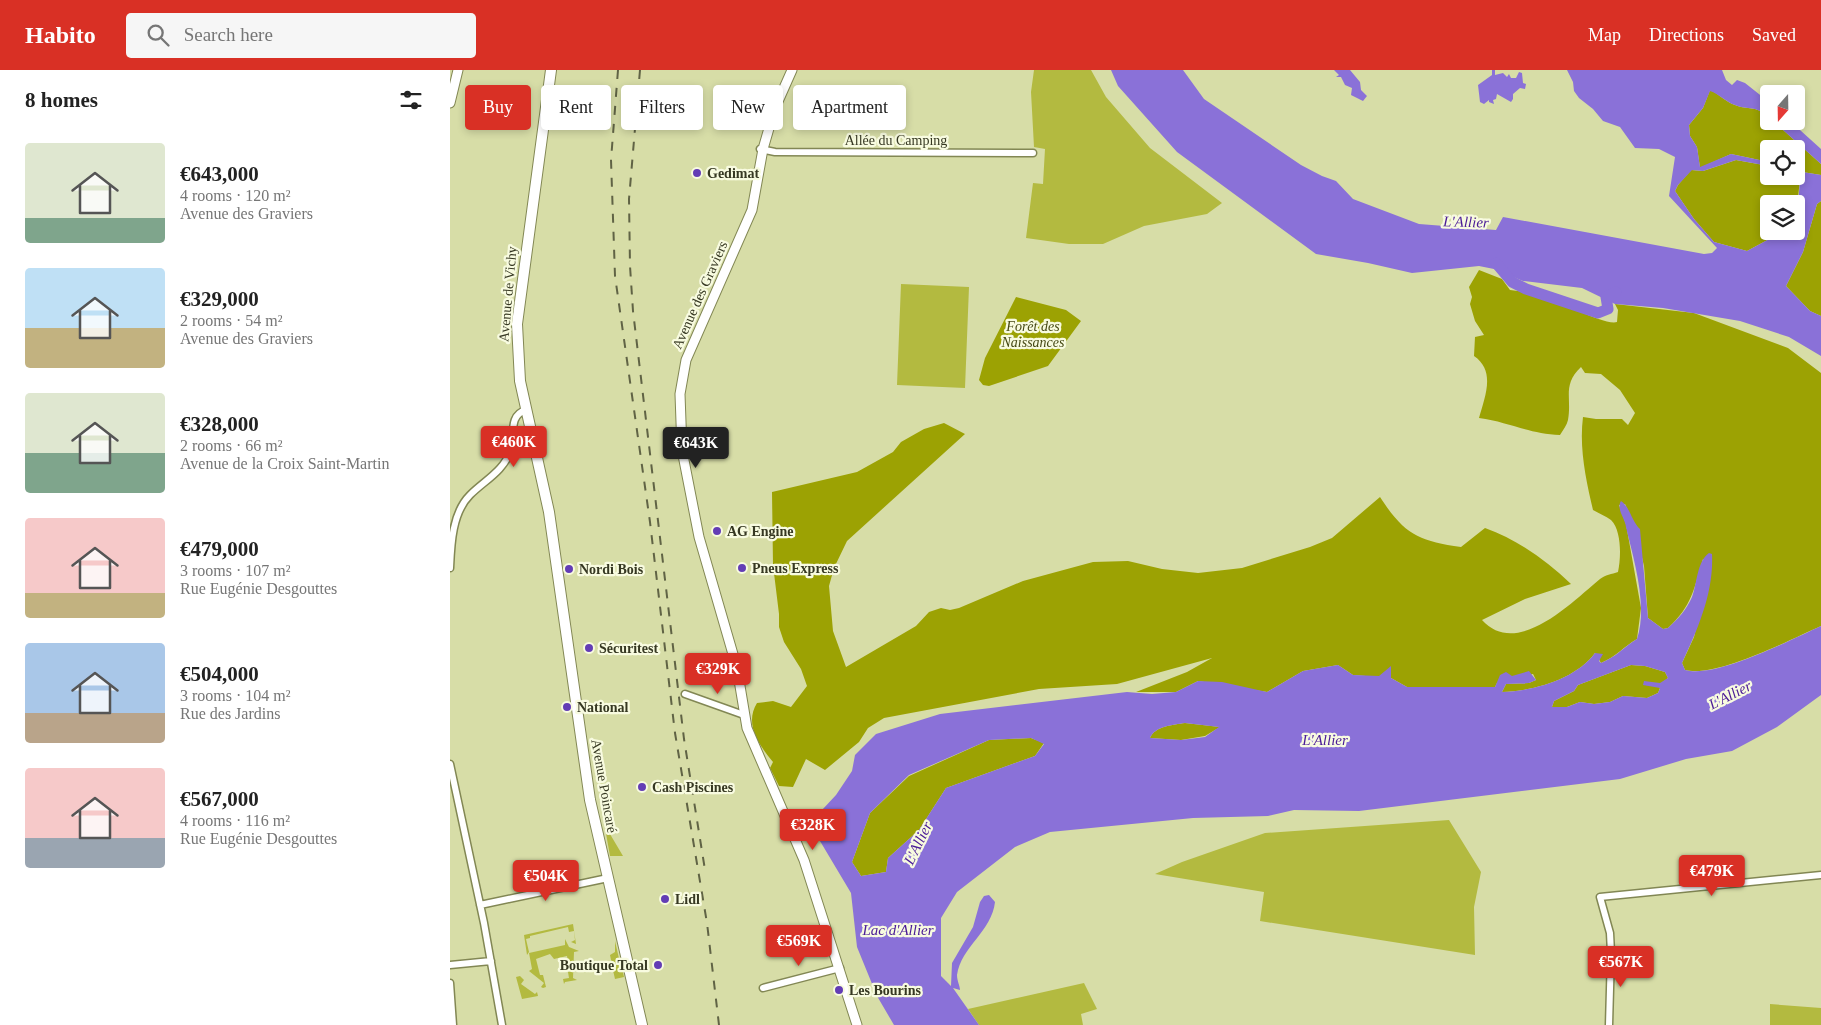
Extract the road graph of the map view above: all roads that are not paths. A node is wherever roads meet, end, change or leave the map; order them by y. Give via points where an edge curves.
1 (458, 70) edge
2 (551, 70) edge
3 (792, 70) edge
4 (450, 103) edge
5 (761, 149) junction
6 (1033, 153) dead end
7 (526, 410) junction
8 (555, 548) joint
9 (450, 568) edge
10 (685, 694) dead end
11 (744, 715) junction
12 (450, 764) edge
13 (1821, 875) edge
14 (608, 878) junction
15 (480, 905) junction
16 (491, 961) junction
17 (450, 964) edge
18 (840, 968) junction
19 (450, 983) edge
20 (763, 988) dead end
21 (453, 1025) edge
22 (502, 1025) edge
23 (642, 1025) edge
24 (857, 1025) edge
25 (1609, 1025) edge

1 - 4 street
2 - 7 main road, Avenue de Vichy via 517,324 518,364
3 - 5 street, Avenue des Graviers
5 - 6 street, Allée du Camping via 775,152
5 - 11 street, Avenue des Graviers via 752,210 691,345 682,378 680,414 687,484 730,641
7 - 8 main road, Avenue de Vichy
7 - 9 street via 518,414 513,423 512,446 507,460 469,496 460,512 454,529
8 - 14 main road, Avenue Poincaré via 587,781
10 - 11 street
11 - 18 street, Avenue des Graviers via 804,860
12 - 15 street
13 - 25 street via 1600,897 1612,952
14 - 15 street
14 - 23 main road, Avenue Poincaré
15 - 16 street
16 - 17 street
16 - 22 street
18 - 20 street
18 - 24 street, Avenue des Graviers
19 - 21 street

